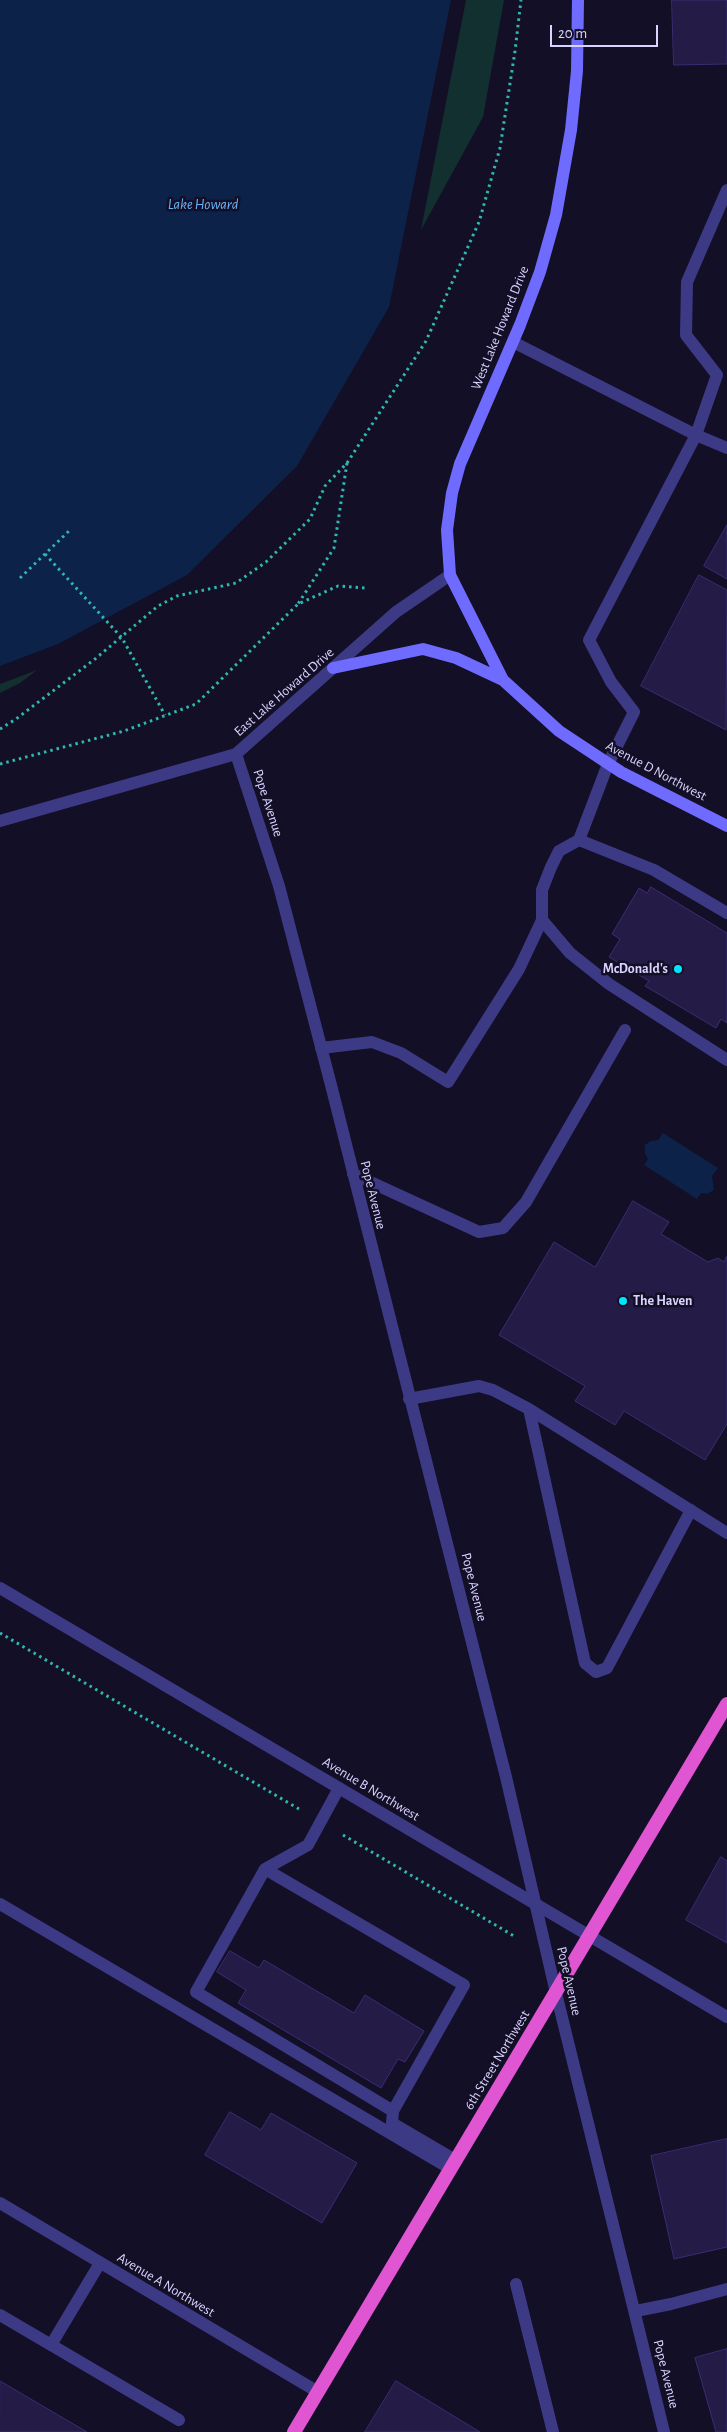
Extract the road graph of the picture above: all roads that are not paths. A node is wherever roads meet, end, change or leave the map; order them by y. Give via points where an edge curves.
1 (578, 0) edge
2 (727, 190) edge
3 (513, 342) junction
4 (696, 435) junction
5 (727, 448) edge
6 (450, 575) junction
7 (333, 668) junction
8 (503, 680) junction
9 (236, 754) junction
10 (608, 764) junction
11 (0, 821) edge
12 (727, 826) edge
13 (580, 840) junction
14 (727, 913) edge
15 (542, 920) junction
16 (625, 1030) dead end
17 (321, 1048) junction
18 (727, 1060) edge
19 (353, 1174) junction
20 (409, 1399) junction
21 (528, 1409) junction
22 (691, 1510) junction
23 (727, 1533) edge
24 (0, 1588) edge
25 (727, 1704) edge
26 (339, 1788) junction
27 (265, 1869) junction
28 (0, 1904) edge
29 (537, 1904) junction
30 (590, 1935) junction
31 (556, 1993) junction
32 (727, 2016) edge
33 (393, 2111) junction
34 (453, 2164) junction
35 (0, 2203) edge
36 (100, 2263) junction
37 (516, 2284) dead end
38 (727, 2289) edge
39 (636, 2311) junction
40 (0, 2315) edge
41 (51, 2345) junction
42 (318, 2392) junction
43 (179, 2420) dead end
44 (294, 2432) edge
45 (553, 2432) edge
46 (664, 2432) edge

1 - 3 main road, West Lake Howard Drive via 571,130 556,215 540,272
2 - 4 street via 687,282 686,335 717,375
3 - 4 street
3 - 6 main road, West Lake Howard Drive via 460,464 452,493 447,530
4 - 5 street
4 - 10 street via 589,640 611,682 634,712
6 - 7 street, East Lake Howard Drive via 396,612
6 - 8 main road, Avenue D Northwest
7 - 8 main road via 423,649 456,658
7 - 9 street, East Lake Howard Drive
8 - 10 main road, Avenue D Northwest via 559,731
9 - 11 street, East Lake Howard Drive
9 - 17 street, Pope Avenue via 279,886
10 - 12 main road, Avenue D Northwest
10 - 13 street
13 - 14 street via 654,870
13 - 15 street via 559,851 551,867 542,890
15 - 17 street via 519,969 448,1082 401,1053 372,1042
15 - 18 street via 570,952 609,984
16 - 19 street via 526,1202 503,1228 479,1232
17 - 19 street, Pope Avenue
19 - 20 street, Pope Avenue
20 - 21 street via 479,1386 494,1390
20 - 29 street, Pope Avenue
21 - 22 street
21 - 22 street via 585,1664 596,1672 607,1668
22 - 23 street
24 - 26 street, Avenue B Northwest
25 - 30 highway, 6th Street Northwest
26 - 27 street via 308,1845
26 - 29 street, Avenue B Northwest
27 - 33 street via 196,1992
27 - 33 street via 464,1985
28 - 34 street
29 - 30 street, Avenue B Northwest
29 - 31 street, Pope Avenue
30 - 31 highway, 6th Street Northwest
30 - 32 street, Avenue B Northwest
31 - 34 highway, 6th Street Northwest
31 - 39 street, Pope Avenue
33 - 34 street via 392,2123
34 - 42 highway, 6th Street Northwest
35 - 36 street, Avenue A Northwest
36 - 41 street
36 - 42 street, Avenue A Northwest
37 - 45 street
38 - 39 street
39 - 46 street, Pope Avenue
40 - 41 street
41 - 43 street
42 - 44 highway, 6th Street Northwest

